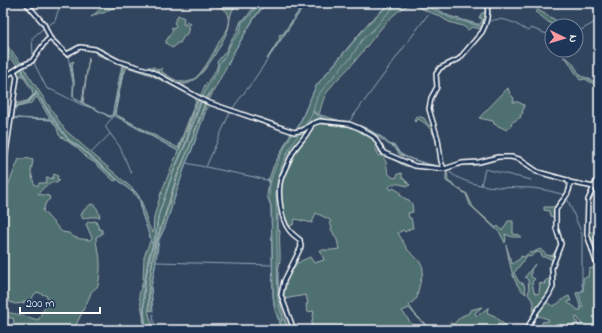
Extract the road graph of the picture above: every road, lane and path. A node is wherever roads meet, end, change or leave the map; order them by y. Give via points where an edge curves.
1 (26, 3) edge
2 (486, 3) edge
3 (50, 38) junction
4 (14, 71) junction
5 (3, 78) edge
6 (312, 124) junction
7 (444, 169) junction
8 (3, 173) edge
9 (599, 176) edge
10 (569, 182) junction
11 (594, 188) junction
12 (599, 188) edge
13 (596, 262) dead end
14 (294, 330) edge
15 (526, 330) edge

1 - 3 street via 44,24
2 - 7 street via 482,32 459,59 440,68 436,74 437,88 431,98 430,109
3 - 4 street via 34,60
3 - 6 street via 67,54 80,47 95,49 118,61 150,70 203,99 294,132
4 - 5 street
4 - 8 street via 17,77
6 - 7 street via 324,121 354,126 374,137 388,155 415,166
6 - 14 street via 294,150 280,184 281,207 287,227 300,240 301,247 284,281 281,295
7 - 10 street via 462,163 511,157 519,159 538,172
9 - 11 street
10 - 11 street
10 - 15 street via 571,186 567,196 556,210 556,228 561,244 552,268 553,287
11 - 12 street
11 - 13 street via 588,200 587,234

